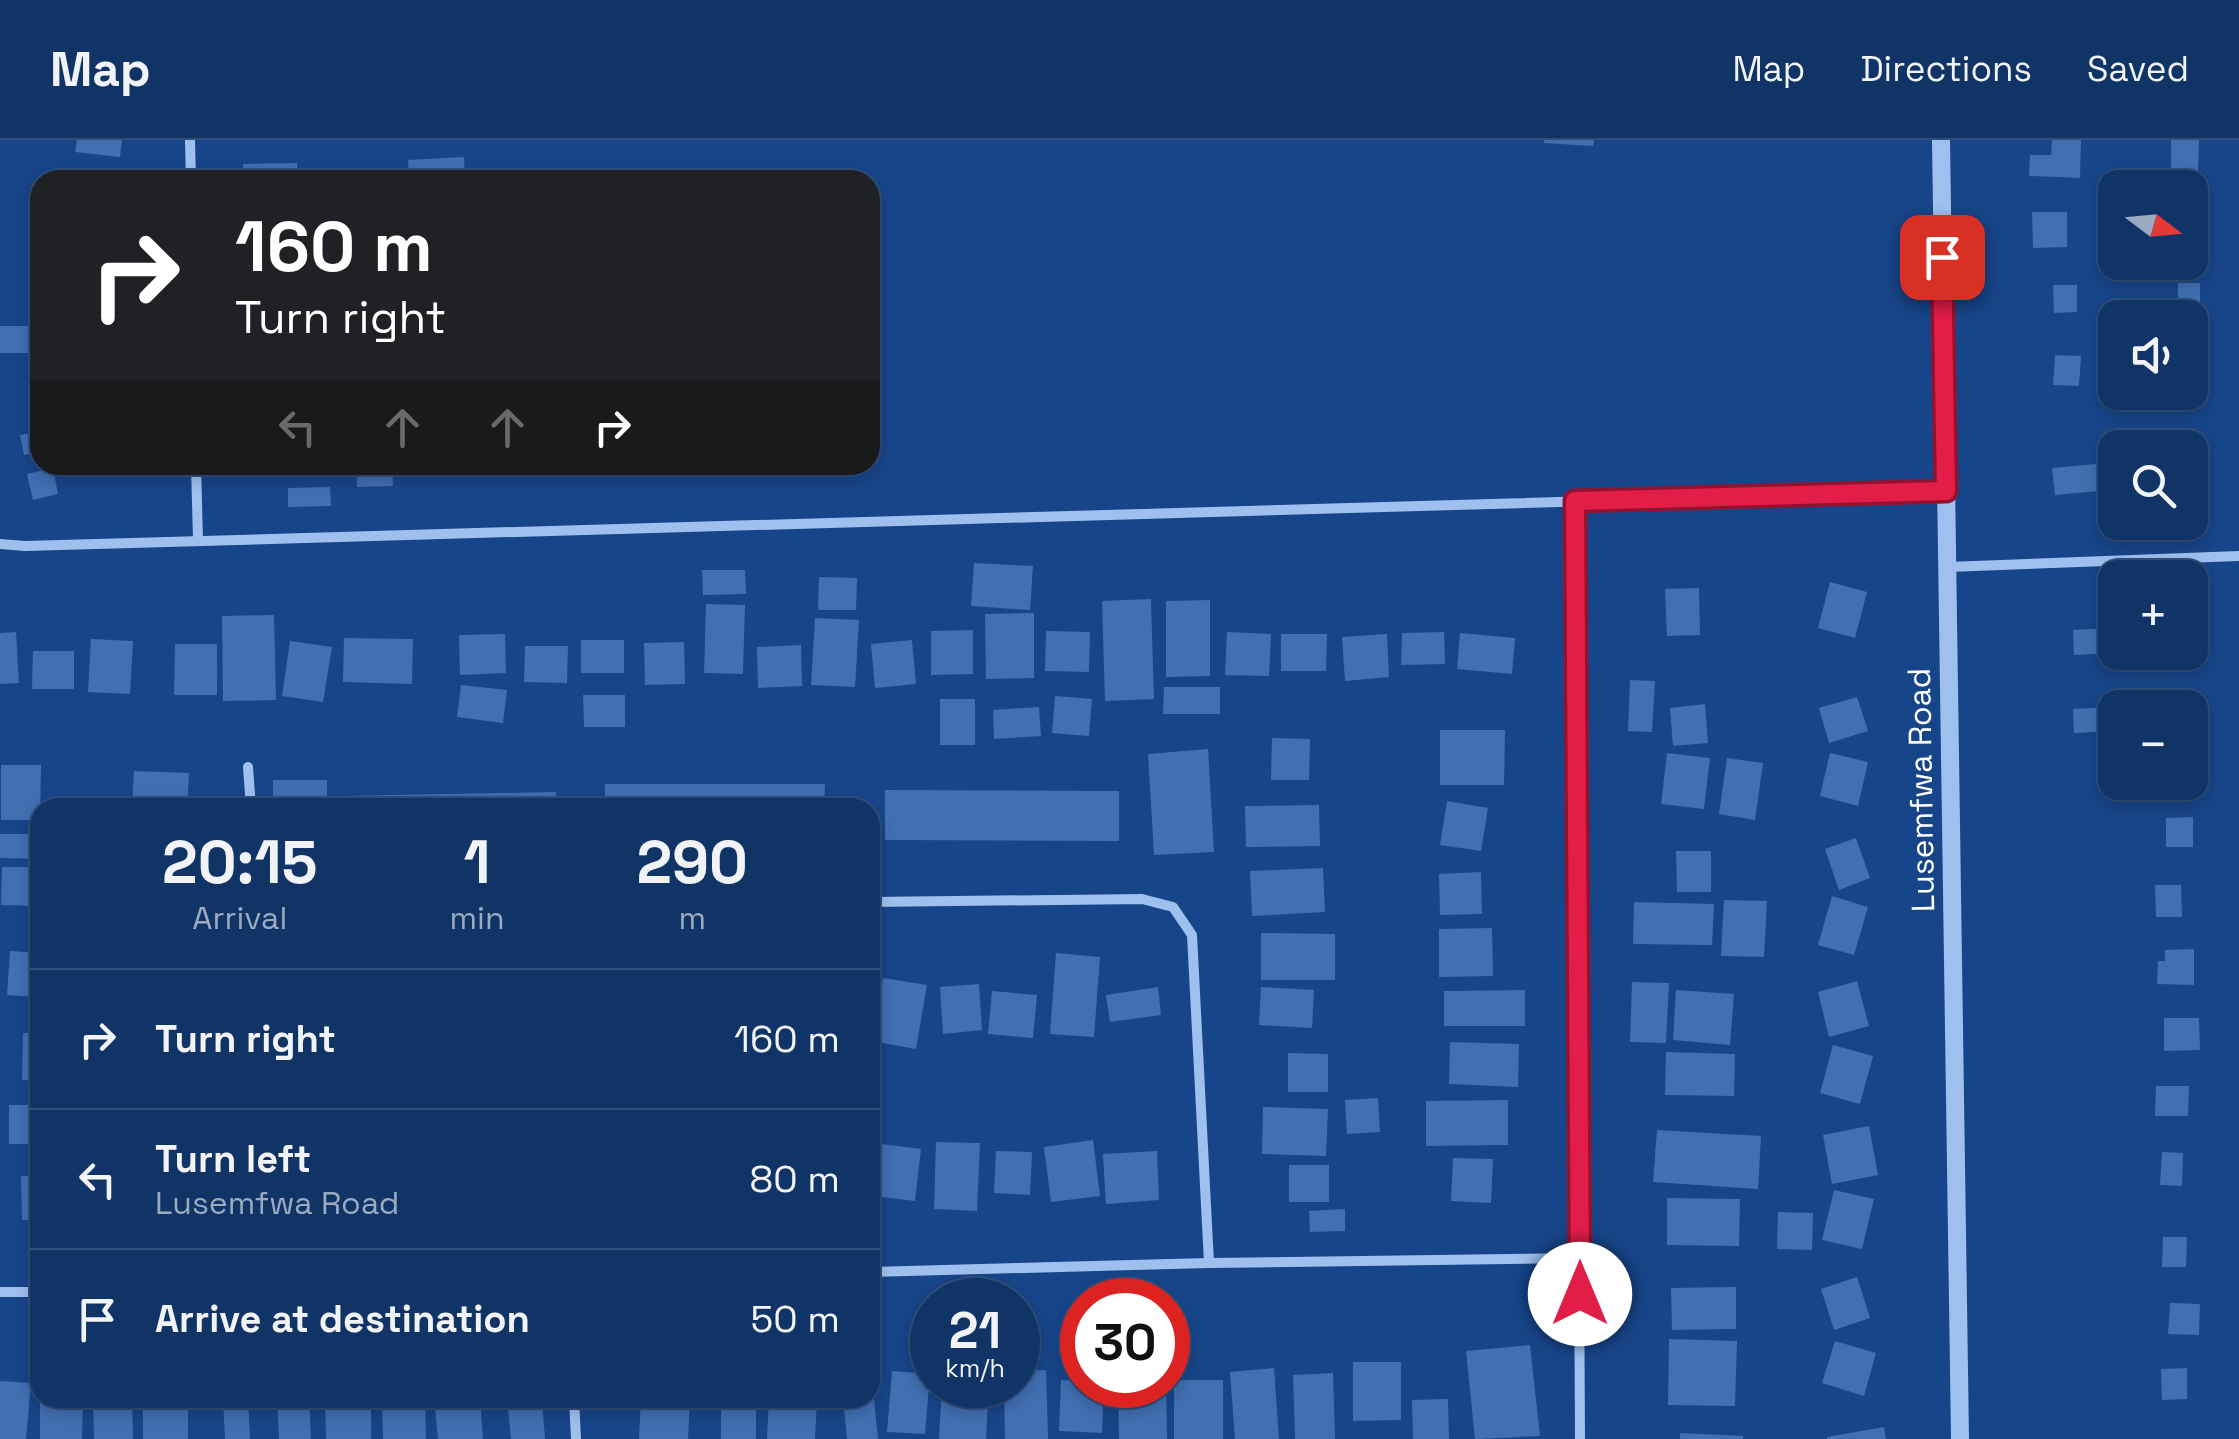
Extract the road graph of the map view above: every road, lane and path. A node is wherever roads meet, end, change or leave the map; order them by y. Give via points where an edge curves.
1 (190, 140) edge
2 (1941, 140) edge
3 (191, 170) edge
4 (196, 475) edge
5 (1946, 491) junction
6 (1575, 501) junction
7 (198, 540) junction
8 (0, 544) edge
9 (2239, 556) edge
10 (1948, 568) junction
11 (248, 767) dead end
12 (250, 798) edge
13 (880, 902) edge
14 (1580, 1258) junction
15 (1209, 1263) junction
16 (880, 1272) edge
17 (0, 1292) edge
18 (30, 1292) edge
19 (574, 1408) edge
20 (576, 1439) edge
21 (1580, 1439) edge
22 (1960, 1439) edge

1 - 3 street
2 - 5 street, Lusemfwa Road
4 - 7 street
5 - 6 street
5 - 10 street, Lusemfwa Road
6 - 7 street
6 - 14 street
7 - 8 street
9 - 10 street
10 - 22 street, Lusemfwa Road
11 - 12 street
13 - 15 street via 1142,899 1173,907 1192,935
14 - 15 street
14 - 21 street
15 - 16 street
17 - 18 street
19 - 20 street

